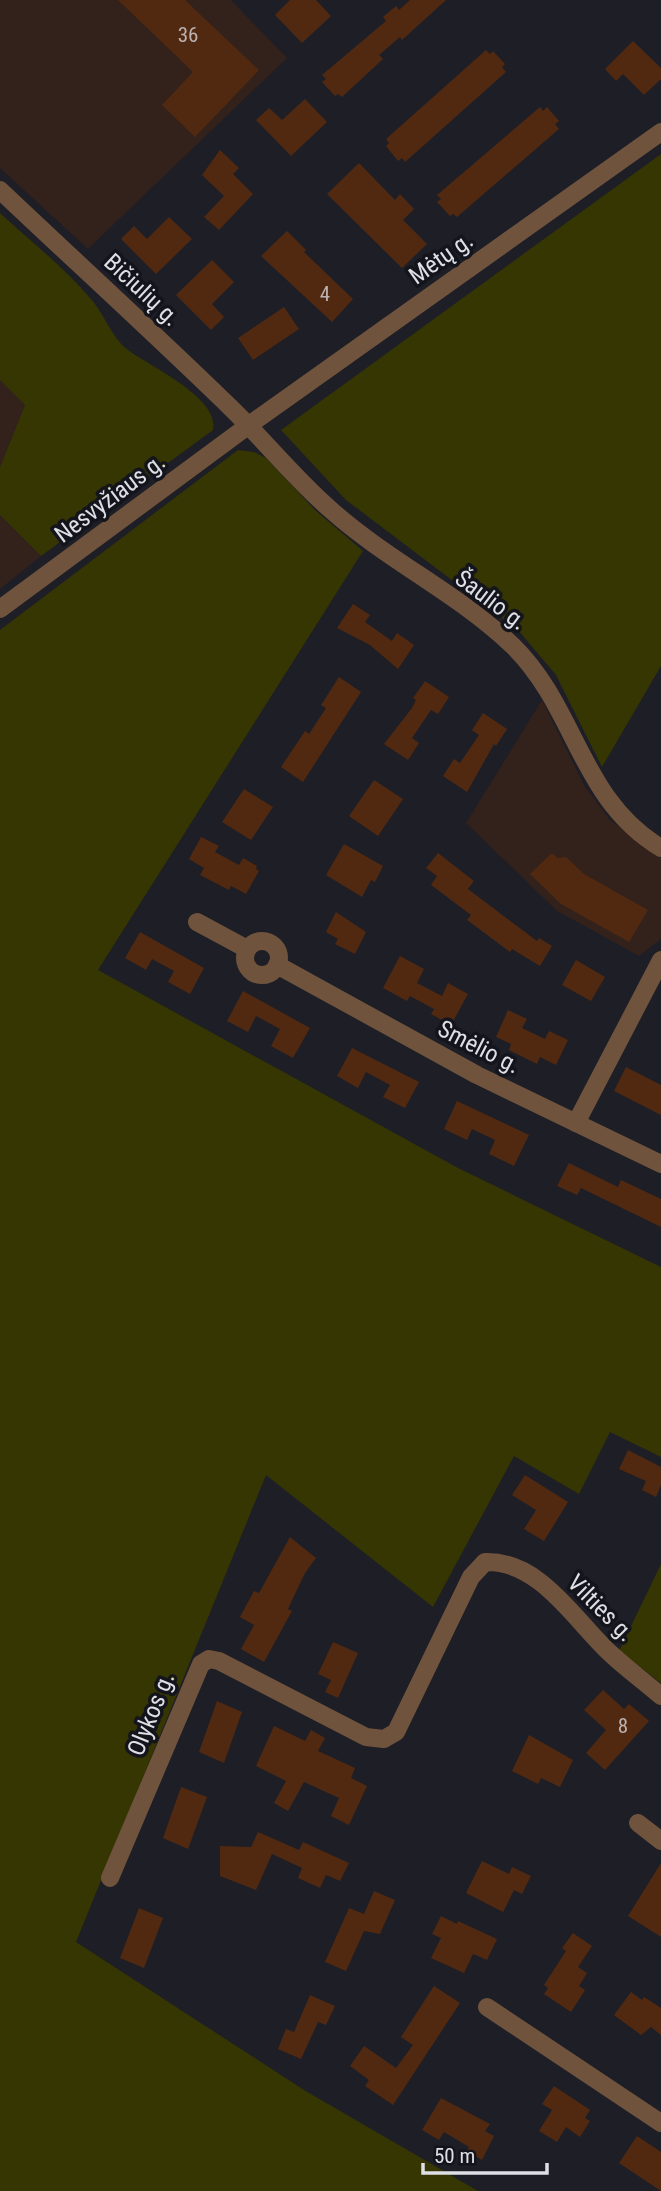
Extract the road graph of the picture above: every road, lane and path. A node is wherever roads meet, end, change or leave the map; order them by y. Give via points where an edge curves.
1 (661, 132) edge
2 (0, 190) edge
3 (249, 425) junction
4 (0, 609) edge
5 (661, 848) edge
6 (197, 922) dead end
7 (247, 949) junction
8 (661, 960) edge
9 (277, 965) junction
10 (576, 1123) junction
11 (661, 1164) edge
12 (661, 1696) edge
13 (366, 1737) joint
14 (638, 1823) dead end
15 (661, 1841) edge
16 (110, 1878) dead end
17 (487, 2007) dead end
18 (661, 2123) edge

1 - 3 street, Mėtų g.
2 - 3 street, Bičiulių g.
3 - 4 street, Nesvyžiaus g.
3 - 5 street, Šaulio g. via 355,531 491,626 515,648 553,699 605,798 626,824
6 - 7 street
7 - 9 street via 253,943 270,942 279,956
7 - 9 street via 245,962 254,973 267,974
8 - 10 street
9 - 10 street, Smėlio g. via 477,1075
10 - 11 street, Smėlio g.
12 - 13 street, Vilties g. via 551,1592 519,1568 485,1562 471,1577 396,1732 384,1739
13 - 16 street, Olykos g. via 209,1659 195,1673
14 - 15 street
17 - 18 street

